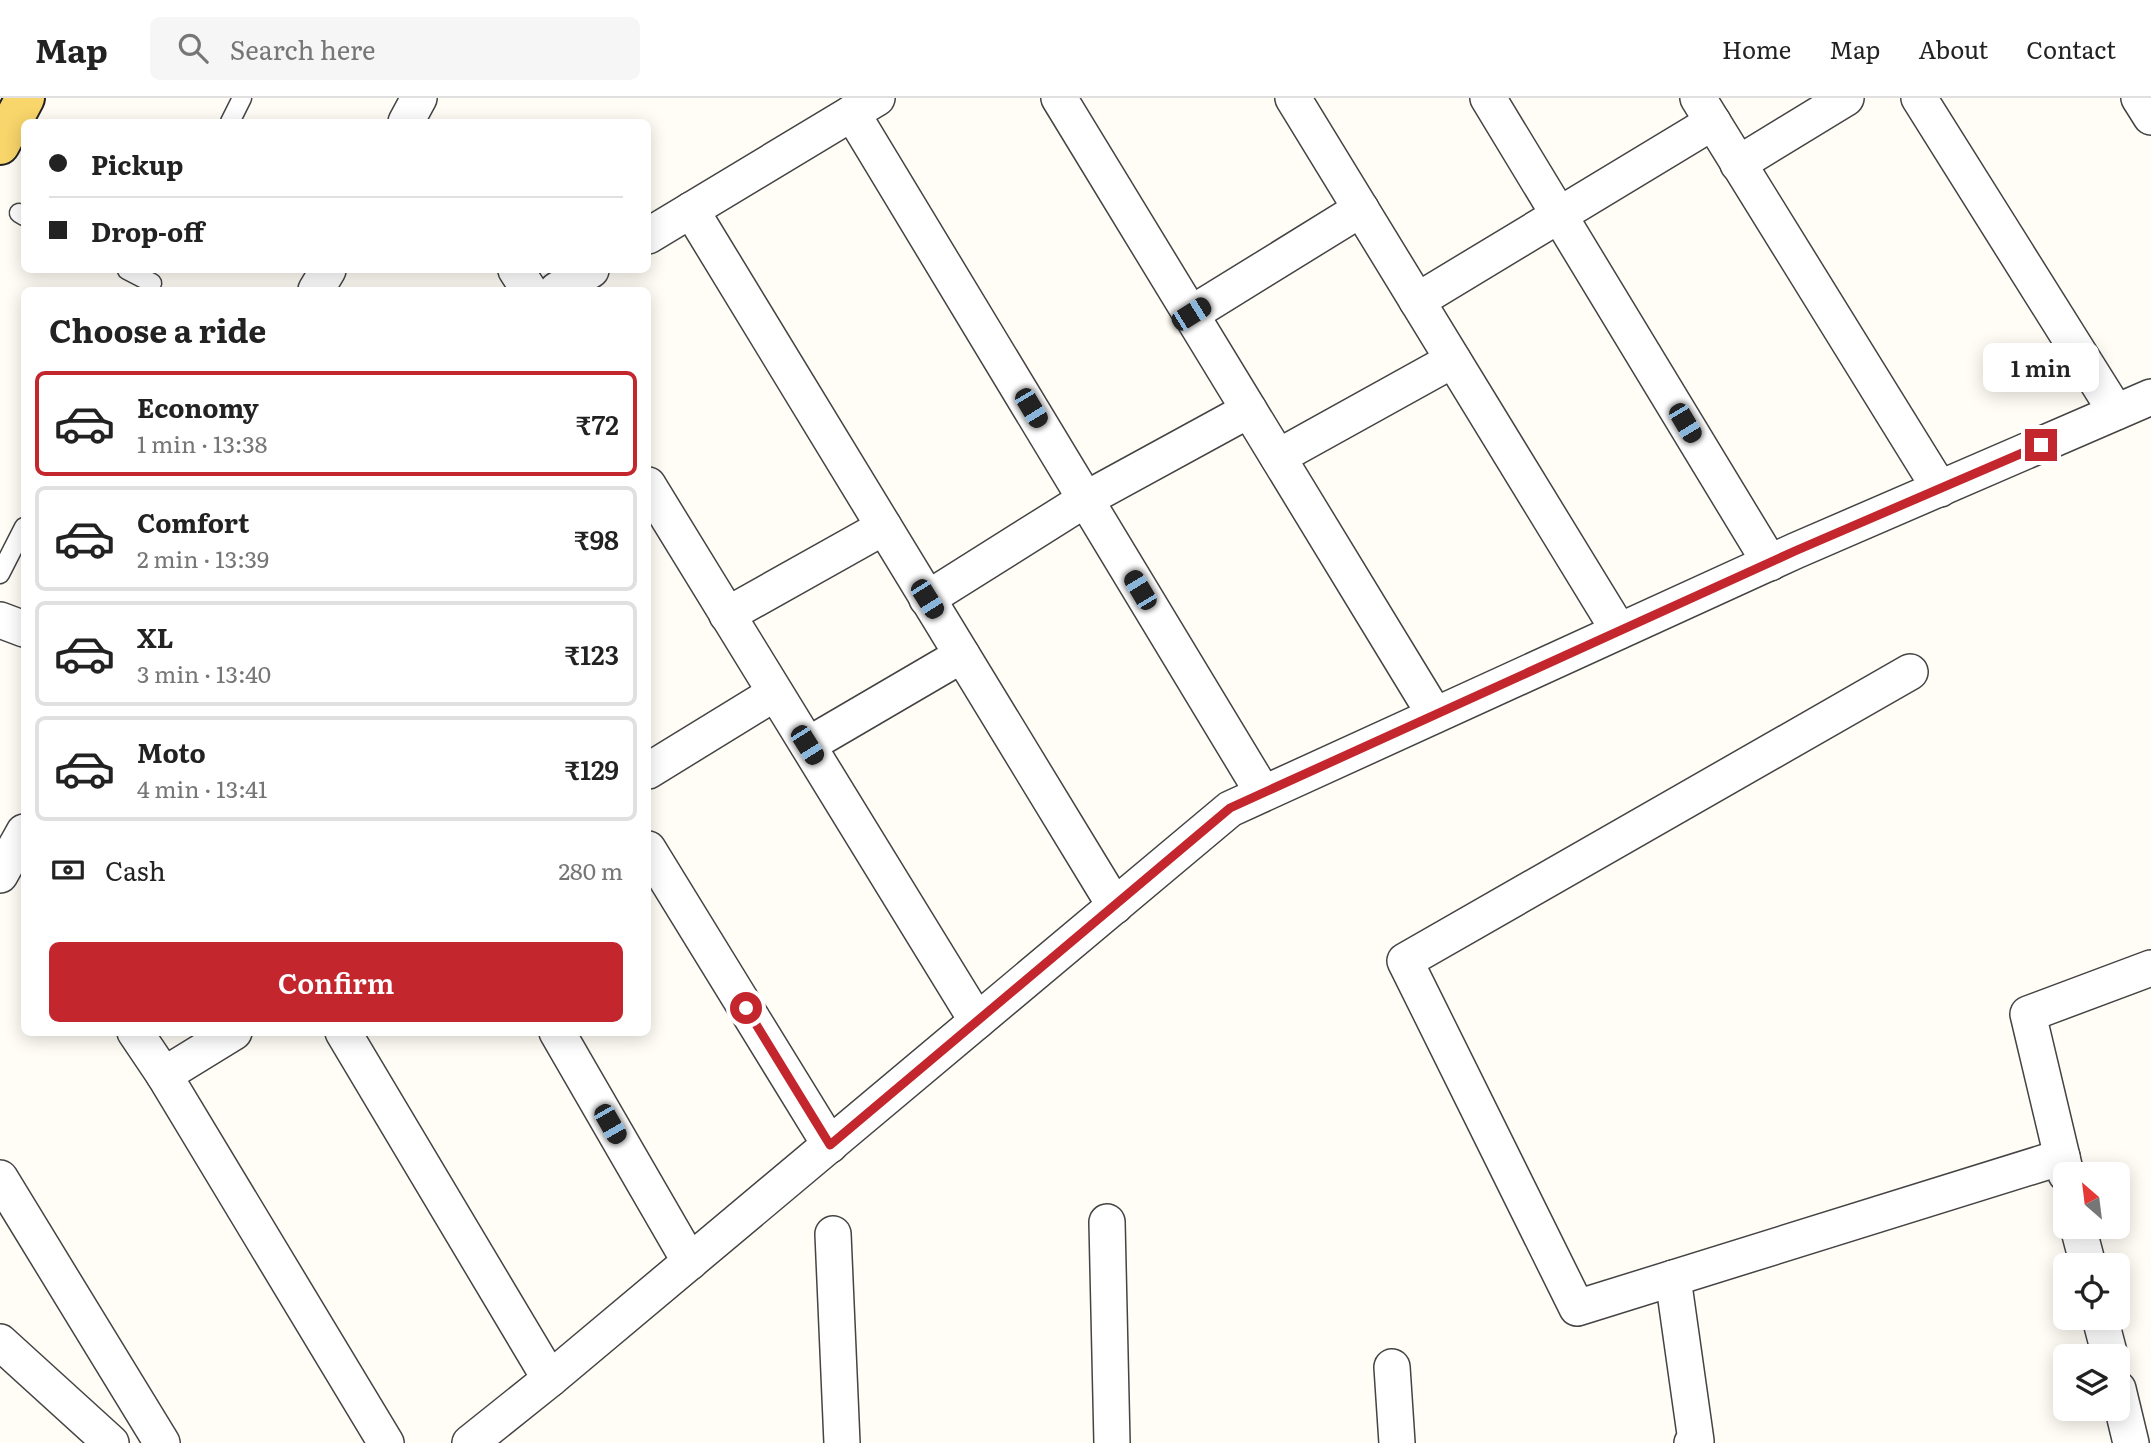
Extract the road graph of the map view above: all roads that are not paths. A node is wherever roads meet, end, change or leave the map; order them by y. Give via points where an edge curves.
1 (25, 98) edge
2 (242, 98) edge
3 (1059, 98) edge
4 (1293, 98) edge
5 (1488, 98) edge
6 (1846, 98) edge
7 (1919, 98) edge
8 (2139, 98) edge
9 (864, 106) edge
10 (1705, 110) edge
11 (2151, 117) edge
12 (232, 119) edge
13 (0, 145) edge
14 (1738, 164) junction
15 (1362, 209) junction
16 (691, 210) junction
17 (1558, 213) junction
18 (651, 234) edge
19 (134, 273) edge
20 (586, 273) edge
21 (153, 281) edge
22 (562, 287) edge
23 (1417, 301) junction
24 (1191, 314) junction
25 (1453, 360) junction
26 (2151, 397) edge
27 (1249, 410) junction
28 (2116, 412) junction
29 (1278, 457) junction
30 (1940, 489) junction
31 (651, 490) edge
32 (1086, 499) junction
33 (884, 527) junction
34 (21, 533) edge
35 (1770, 563) junction
36 (0, 573) edge
37 (927, 599) junction
38 (727, 615) junction
39 (0, 620) edge
40 (21, 628) edge
41 (1619, 631) junction
42 (962, 654) junction
43 (1910, 672) dead end
44 (775, 692) junction
45 (1435, 715) junction
46 (807, 745) junction
47 (651, 769) edge
48 (1263, 793) junction
49 (651, 854) edge
50 (1115, 906) junction
51 (2151, 968) edge
52 (977, 1021) junction
53 (138, 1036) edge
54 (227, 1036) edge
55 (351, 1036) edge
56 (559, 1036) edge
57 (164, 1075) junction
58 (830, 1145) junction
59 (2063, 1162) edge
60 (2053, 1169) edge
61 (0, 1178) edge
62 (1107, 1222) dead end
63 (832, 1234) dead end
64 (690, 1262) junction
65 (1673, 1278) junction
66 (0, 1342) edge
67 (1392, 1367) dead end
68 (550, 1379) junction
69 (2126, 1421) edge
70 (111, 1443) edge
71 (162, 1443) edge
72 (386, 1443) edge
73 (470, 1443) edge
74 (842, 1443) edge
75 (1112, 1443) edge
76 (1397, 1443) edge
77 (1692, 1443) edge
78 (2131, 1443) edge

1 - 13 main road
2 - 12 lane
3 - 24 street
4 - 15 street
5 - 17 street
6 - 14 street
7 - 28 street
8 - 11 street
9 - 16 street
9 - 32 street
10 - 14 street
10 - 17 street
14 - 30 street
15 - 23 street
15 - 24 street
16 - 18 street
16 - 33 street
17 - 23 street
17 - 35 street
19 - 21 lane
20 - 22 street
23 - 25 street
24 - 27 street
25 - 29 street
25 - 41 street
26 - 28 street
27 - 29 street
27 - 32 street
28 - 30 street
29 - 45 street
30 - 35 street
31 - 38 street
32 - 37 street
32 - 48 street
33 - 37 street
33 - 38 street
34 - 36 lane
35 - 41 street
37 - 42 street
38 - 44 street
39 - 40 street
41 - 45 street
42 - 46 street
42 - 50 street
43 - 65 street via 1405,961 1577,1308
44 - 46 street
44 - 47 street
45 - 48 street
46 - 52 street
48 - 50 street via 1230,808
49 - 58 street
50 - 52 street
51 - 59 street via 2028,1014
52 - 58 street
53 - 57 street
54 - 57 street
55 - 68 street
56 - 64 street
57 - 72 street
58 - 64 street
60 - 65 street
61 - 71 street
62 - 75 street
63 - 74 street
64 - 68 street
65 - 77 street via 1696,1441
66 - 70 street
67 - 76 street
68 - 73 street
69 - 78 street

